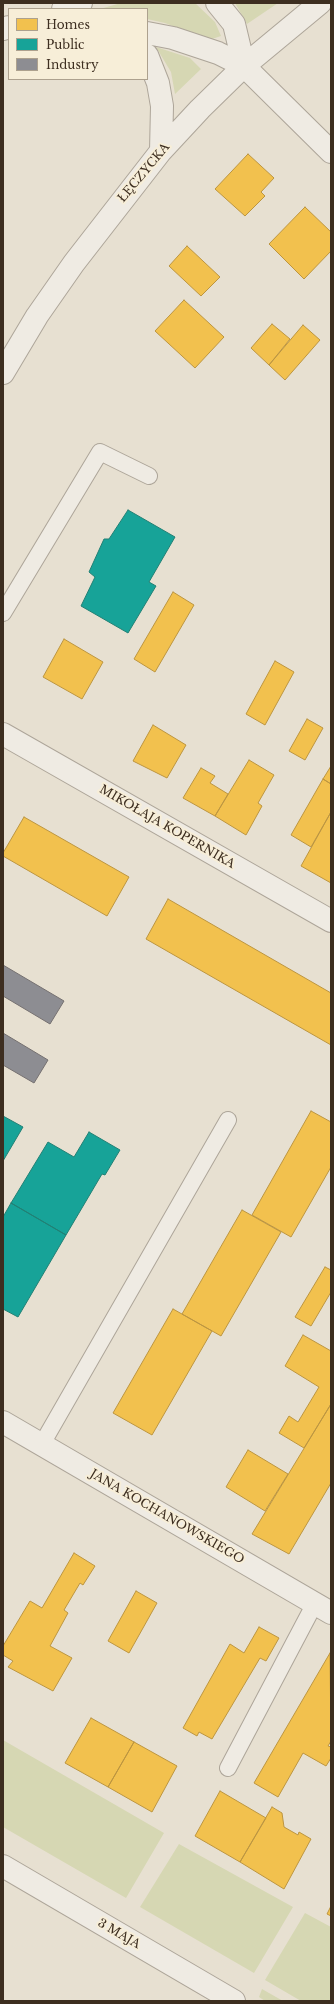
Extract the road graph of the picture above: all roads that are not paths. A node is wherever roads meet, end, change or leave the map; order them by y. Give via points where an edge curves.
1 (81, 3) edge
2 (217, 3) edge
3 (320, 3) edge
4 (66, 8) edge
5 (148, 33) edge
6 (148, 57) edge
7 (244, 66) junction
8 (160, 152) junction
9 (331, 152) edge
10 (3, 373) edge
11 (149, 476) dead end
12 (3, 613) edge
13 (3, 734) edge
14 (331, 920) edge
15 (228, 1120) dead end
16 (3, 1422) edge
17 (42, 1444) junction
18 (323, 1608) edge
19 (228, 1768) dead end
20 (3, 1866) edge
21 (234, 2001) edge

1 - 4 street
2 - 7 street via 234,24
3 - 7 street, ŁĘCZYCKA
5 - 7 street via 173,38
6 - 8 street via 158,83 162,106
7 - 8 street, ŁĘCZYCKA
7 - 9 street
8 - 10 street, ŁĘCZYCKA via 74,263 37,316
11 - 12 lane via 100,452
13 - 14 street, MIKOŁAJA KOPERNIKA
15 - 17 lane
16 - 17 street, JANA KOCHANOWSKIEGO
17 - 18 street, JANA KOCHANOWSKIEGO
18 - 19 lane
20 - 21 street, 3 MAJA

